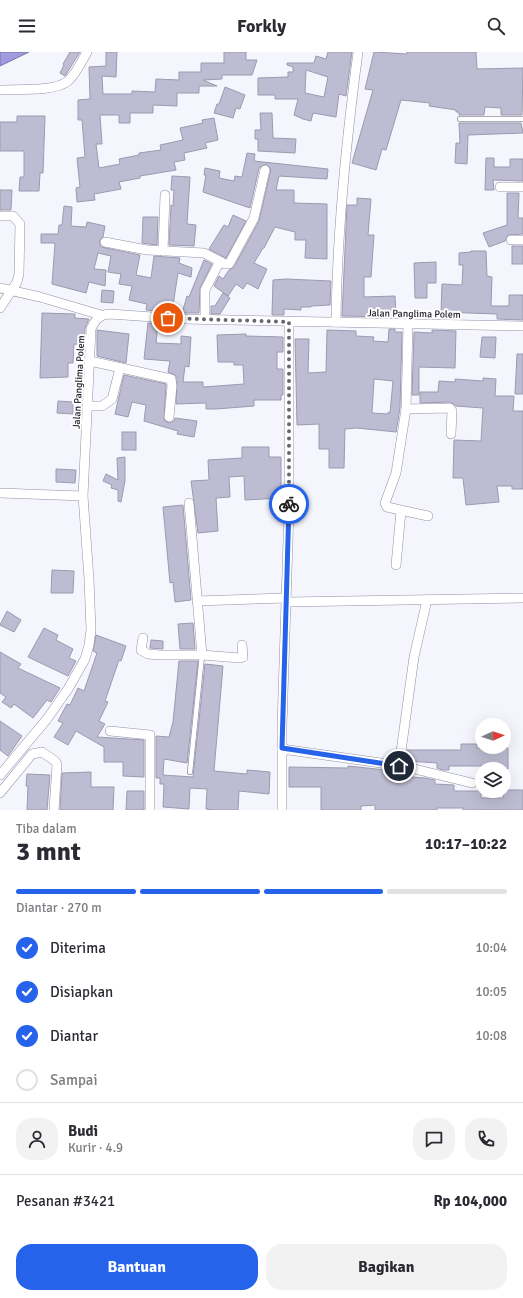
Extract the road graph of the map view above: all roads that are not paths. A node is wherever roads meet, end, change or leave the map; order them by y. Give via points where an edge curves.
1 (87, 52) edge
2 (358, 52) edge
3 (0, 90) edge
4 (460, 119) dead end
5 (523, 119) edge
6 (265, 170) dead end
7 (500, 187) dead end
8 (523, 187) edge
9 (165, 195) dead end
10 (0, 216) edge
11 (511, 240) dead end
12 (523, 240) edge
13 (105, 242) dead end
14 (163, 251) junction
15 (220, 261) junction
16 (0, 288) edge
17 (11, 291) junction
18 (0, 308) edge
19 (101, 315) junction
20 (205, 320) junction
21 (289, 322) junction
22 (336, 322) junction
23 (408, 324) junction
24 (523, 326) edge
25 (90, 361) junction
26 (120, 368) junction
27 (88, 406) junction
28 (406, 409) junction
29 (169, 417) dead end
30 (451, 434) dead end
31 (0, 493) edge
32 (84, 496) junction
33 (189, 503) dead end
34 (401, 511) junction
35 (428, 516) dead end
36 (396, 565) dead end
37 (523, 598) edge
38 (286, 600) junction
39 (427, 600) junction
40 (197, 601) junction
41 (143, 638) dead end
42 (242, 645) dead end
43 (202, 655) junction
44 (110, 731) dead end
45 (282, 748) junction
46 (399, 766) junction
47 (190, 772) dead end
48 (0, 775) edge
49 (472, 783) dead end
50 (0, 793) edge
51 (54, 810) edge
52 (150, 810) edge
53 (282, 810) edge

1 - 3 street via 72,77 61,85
2 - 22 street via 341,188 336,258
4 - 5 lane
6 - 15 street via 254,218 230,263
7 - 8 street
9 - 14 street
10 - 17 street via 13,216 20,224 19,274
11 - 12 street
13 - 14 street
14 - 15 street via 204,253
15 - 20 street via 205,290
16 - 17 street
17 - 18 street
17 - 19 street
19 - 20 street, Jalan Panglima Polem
19 - 25 street, Jalan Panglima Polem via 95,321 92,330
20 - 21 street, Jalan Panglima Polem
21 - 22 street, Jalan Panglima Polem
21 - 38 street via 289,510
22 - 23 street, Jalan Panglima Polem
23 - 24 street, Jalan Panglima Polem
23 - 28 street
25 - 26 street
25 - 27 street, Jalan Panglima Polem
26 - 27 street via 112,399 102,406
26 - 29 street via 171,379
27 - 32 street, Jalan Panglima Polem
28 - 30 street via 450,408
28 - 34 street via 396,473 385,503 387,507
31 - 32 street
32 - 48 street, Jalan Panglima Polem via 91,630 85,659 47,719
33 - 40 street
34 - 35 street
34 - 36 street
37 - 39 street
38 - 39 street
38 - 40 street
38 - 45 street
39 - 46 street via 414,657
40 - 43 street
41 - 43 street via 141,650 148,654
42 - 43 street via 243,657 240,658
43 - 47 lane
44 - 52 street via 150,735
45 - 46 street
45 - 53 street
46 - 49 street
50 - 51 street via 32,754 42,752 57,764

